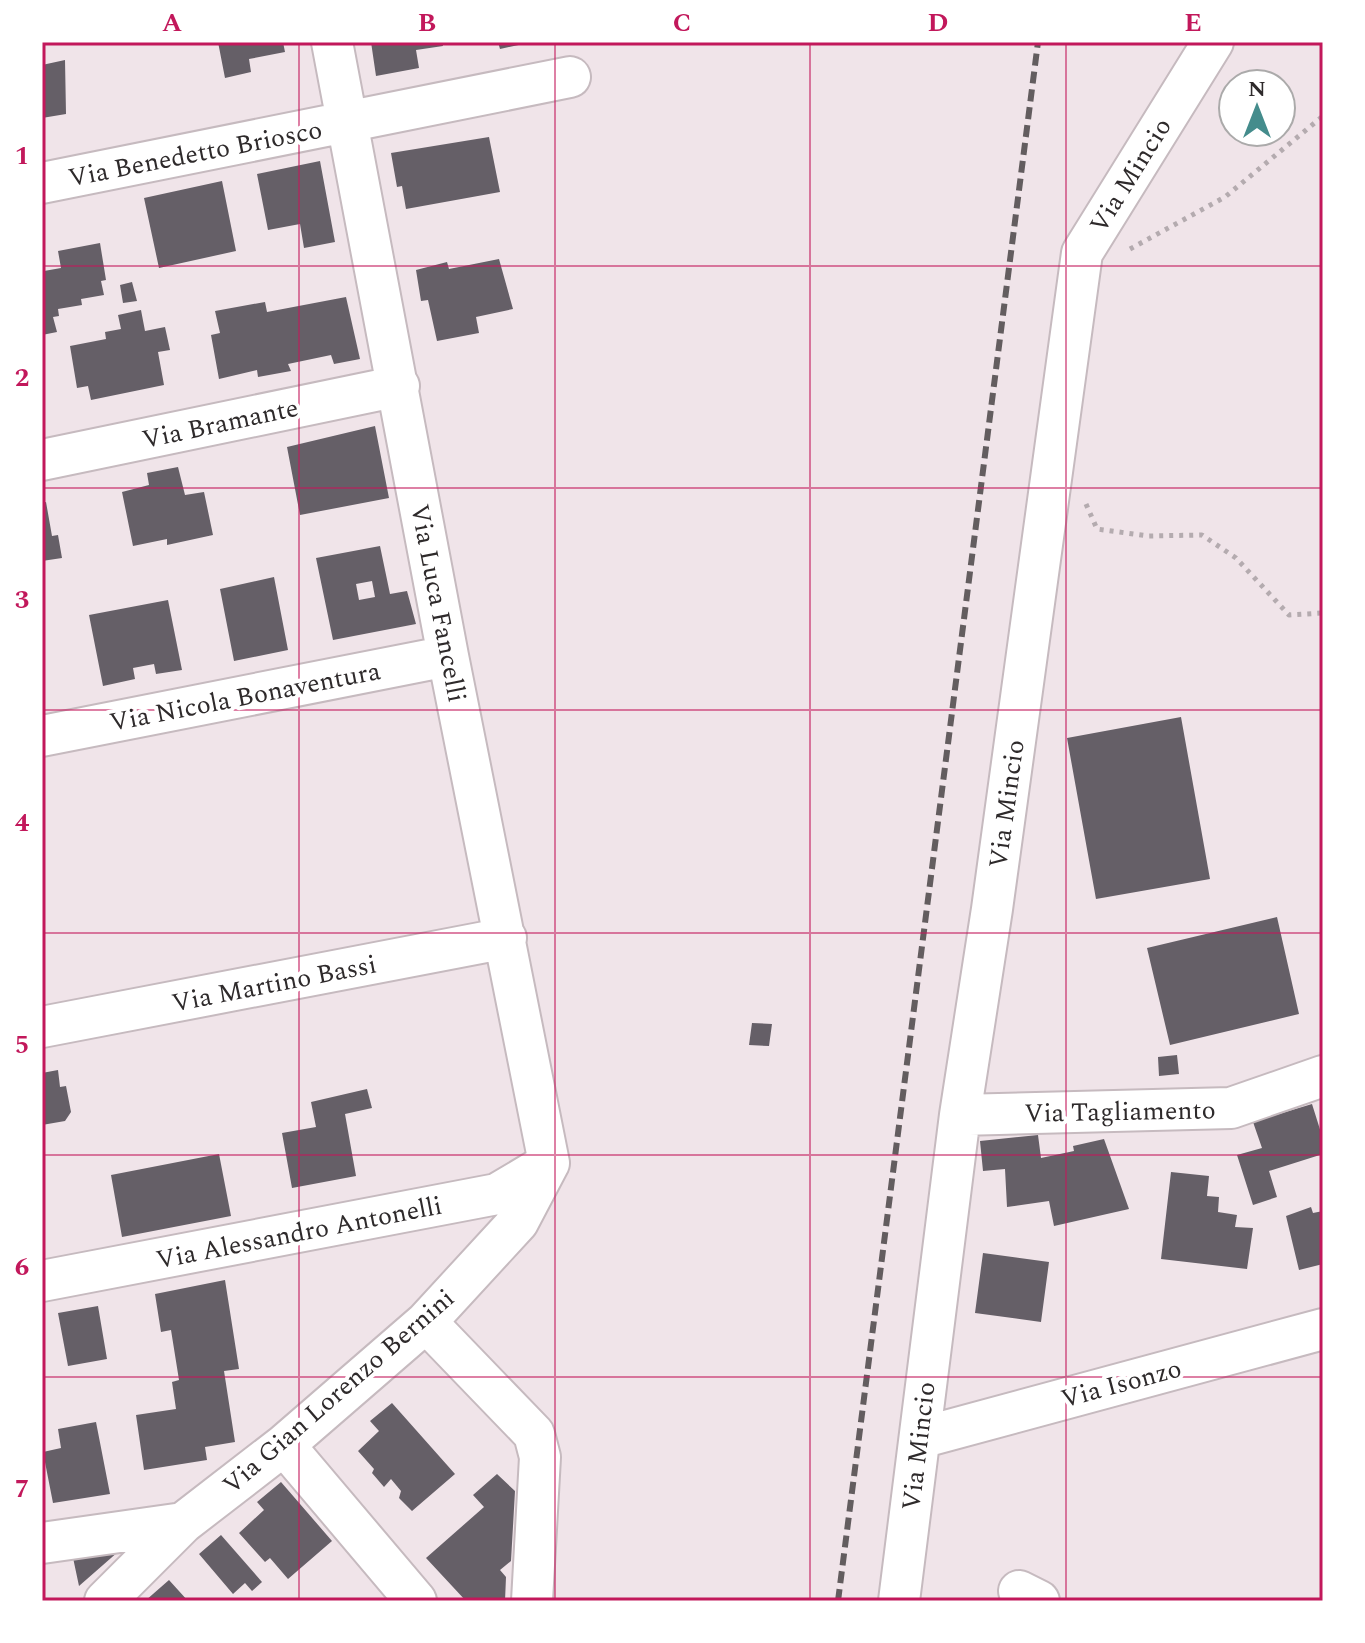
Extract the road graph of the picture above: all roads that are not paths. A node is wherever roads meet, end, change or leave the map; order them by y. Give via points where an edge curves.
1 (332, 42) edge
2 (1213, 42) edge
3 (570, 77) dead end
4 (348, 122) junction
5 (42, 183) edge
6 (399, 386) junction
7 (42, 460) edge
8 (448, 656) junction
9 (42, 736) edge
10 (506, 938) junction
11 (42, 1027) edge
12 (1323, 1076) edge
13 (960, 1115) junction
14 (549, 1163) junction
15 (42, 1281) edge
16 (426, 1322) junction
17 (1323, 1329) edge
18 (920, 1438) junction
19 (284, 1445) junction
20 (183, 1523) junction
21 (42, 1543) edge
22 (105, 1601) edge
23 (416, 1601) edge
24 (532, 1601) edge
25 (899, 1601) edge

1 - 4 street, Via Luca Fancelli
2 - 13 street, Via Mincio via 1082,253
3 - 4 street, Via Benedetto Briosco
4 - 5 street, Via Benedetto Briosco
4 - 6 street, Via Luca Fancelli
6 - 7 street, Via Bramante
6 - 8 street, Via Luca Fancelli
8 - 9 street, Via Nicola Bonaventura
8 - 10 street, Via Luca Fancelli
10 - 11 street, Via Martino Bassi
10 - 14 street, Via Luca Fancelli
12 - 13 street, Via Tagliamento via 1231,1108
13 - 18 street, Via Mincio
14 - 15 street, Via Alessandro Antonelli via 497,1194
14 - 16 street, Via Gian Lorenzo Bernini via 518,1222
16 - 19 street, Via Gian Lorenzo Bernini
16 - 24 street via 534,1434 540,1457
17 - 18 street, Via Isonzo
18 - 25 street, Via Mincio
19 - 20 street, Via Gian Lorenzo Bernini
19 - 23 street
20 - 21 street
20 - 22 street, Via Gian Lorenzo Bernini

